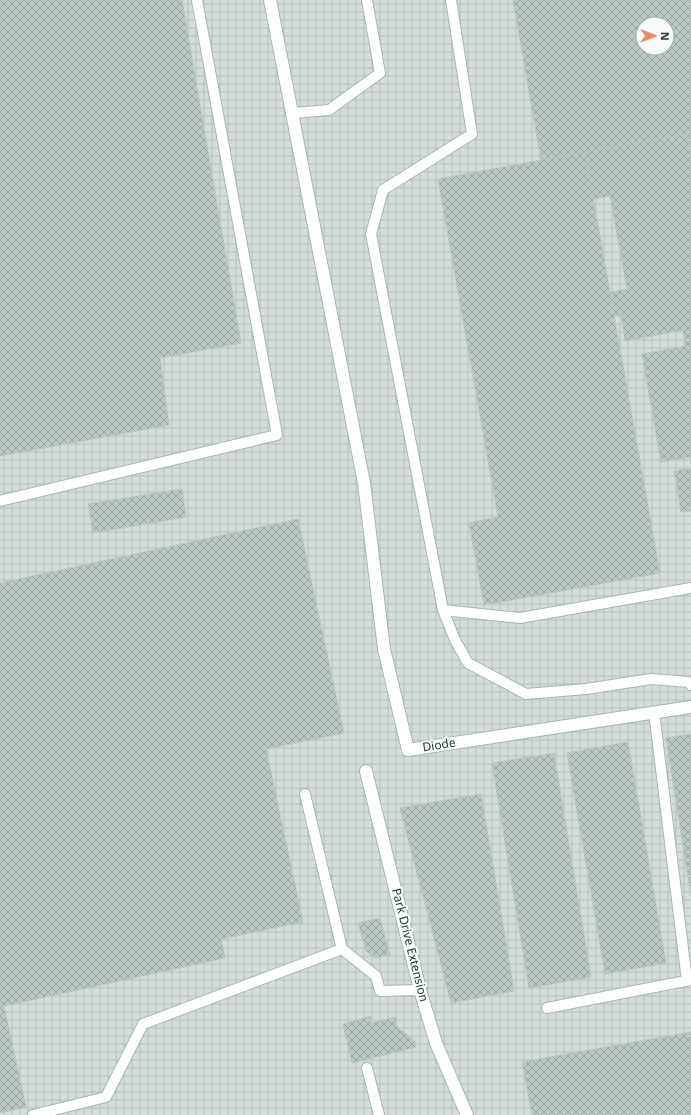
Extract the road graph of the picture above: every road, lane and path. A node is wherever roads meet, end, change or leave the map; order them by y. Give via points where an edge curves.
1 (197, 0) edge
2 (270, 0) edge
3 (367, 0) edge
4 (451, 0) edge
5 (293, 113) junction
6 (0, 501) edge
7 (691, 588) edge
8 (443, 610) junction
9 (691, 684) edge
10 (691, 707) edge
11 (654, 712) junction
12 (366, 771) dead end
13 (305, 794) dead end
14 (342, 949) junction
15 (689, 981) edge
16 (420, 990) junction
17 (547, 1008) dead end
18 (367, 1068) dead end
19 (33, 1115) edge
20 (379, 1115) edge
21 (467, 1115) edge

1 - 6 lane via 277,435
2 - 5 street
3 - 5 lane via 380,73 329,110
4 - 8 lane via 472,134 383,190 371,234
5 - 11 street, Diode via 364,483 384,649 408,750
7 - 8 lane via 520,618
8 - 9 lane via 468,663 526,694 586,689 651,679
10 - 11 street, Diode
11 - 15 lane
12 - 16 street, Park Drive Extension
13 - 14 lane
14 - 16 lane via 376,976 380,991
14 - 19 lane via 143,1024 106,1097
15 - 17 lane
16 - 21 street, Park Drive Extension via 436,1043
18 - 20 lane

